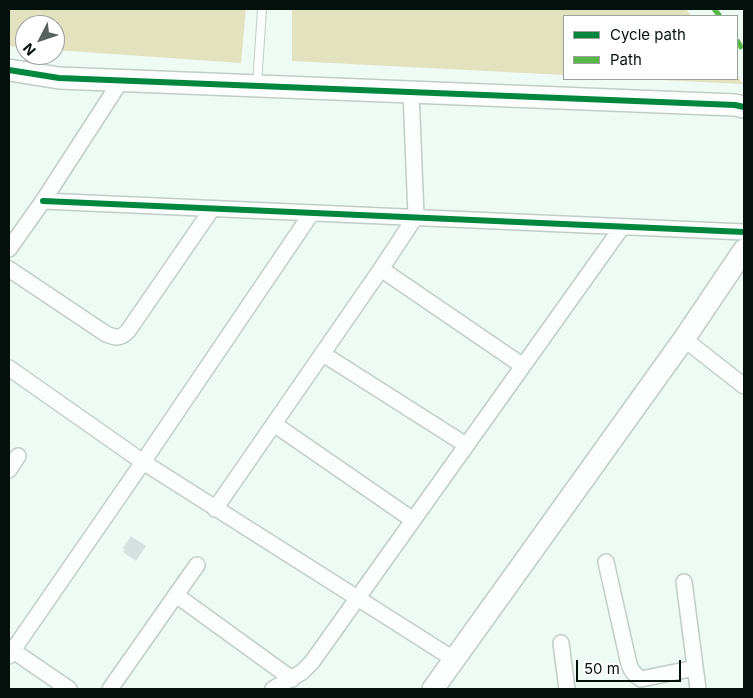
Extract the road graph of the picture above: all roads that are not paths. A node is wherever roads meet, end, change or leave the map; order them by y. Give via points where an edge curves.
1 (262, 9) edge
2 (9, 70) edge
3 (122, 79) junction
4 (257, 85) junction
5 (411, 92) junction
6 (744, 107) edge
7 (43, 201) junction
8 (212, 209) junction
9 (311, 214) junction
10 (416, 216) junction
11 (622, 227) junction
12 (744, 232) edge
13 (9, 249) edge
14 (744, 250) edge
15 (9, 269) edge
16 (382, 269) junction
17 (684, 339) junction
18 (323, 354) junction
19 (523, 366) junction
20 (9, 368) edge
21 (744, 386) edge
22 (274, 424) junction
23 (466, 445) junction
24 (18, 456) dead end
25 (143, 462) junction
26 (9, 470) edge
27 (215, 508) junction
28 (413, 520) junction
29 (606, 562) dead end
30 (197, 565) dead end
31 (684, 582) dead end
32 (176, 595) junction
33 (357, 599) junction
34 (561, 643) dead end
35 (10, 651) edge
36 (455, 660) junction
37 (695, 668) junction
38 (292, 679) junction
39 (566, 688) edge
40 (68, 689) edge
41 (110, 689) edge
42 (273, 689) edge
43 (433, 689) edge
44 (698, 689) edge

1 - 4 lane
2 - 3 street via 60,78
3 - 4 street
3 - 7 street
4 - 5 street
5 - 6 street
5 - 10 street
7 - 8 street
7 - 13 street
8 - 9 street
8 - 15 street via 123,336 116,338 106,334
9 - 10 street
9 - 25 street
10 - 11 street
10 - 16 street
11 - 12 street
11 - 19 street
14 - 17 street
16 - 18 street
16 - 19 street
17 - 21 street
17 - 36 street
18 - 22 street
18 - 23 street
19 - 23 street
20 - 25 street
22 - 27 street
22 - 28 street
23 - 28 street
24 - 26 street
25 - 27 street
25 - 35 street
27 - 33 street
28 - 33 street
29 - 37 street via 634,675 641,679
30 - 32 street
31 - 37 street
32 - 38 street
32 - 41 street
33 - 36 street
33 - 38 street via 312,662
34 - 39 street
35 - 40 street
36 - 43 street
37 - 44 street
38 - 42 street

